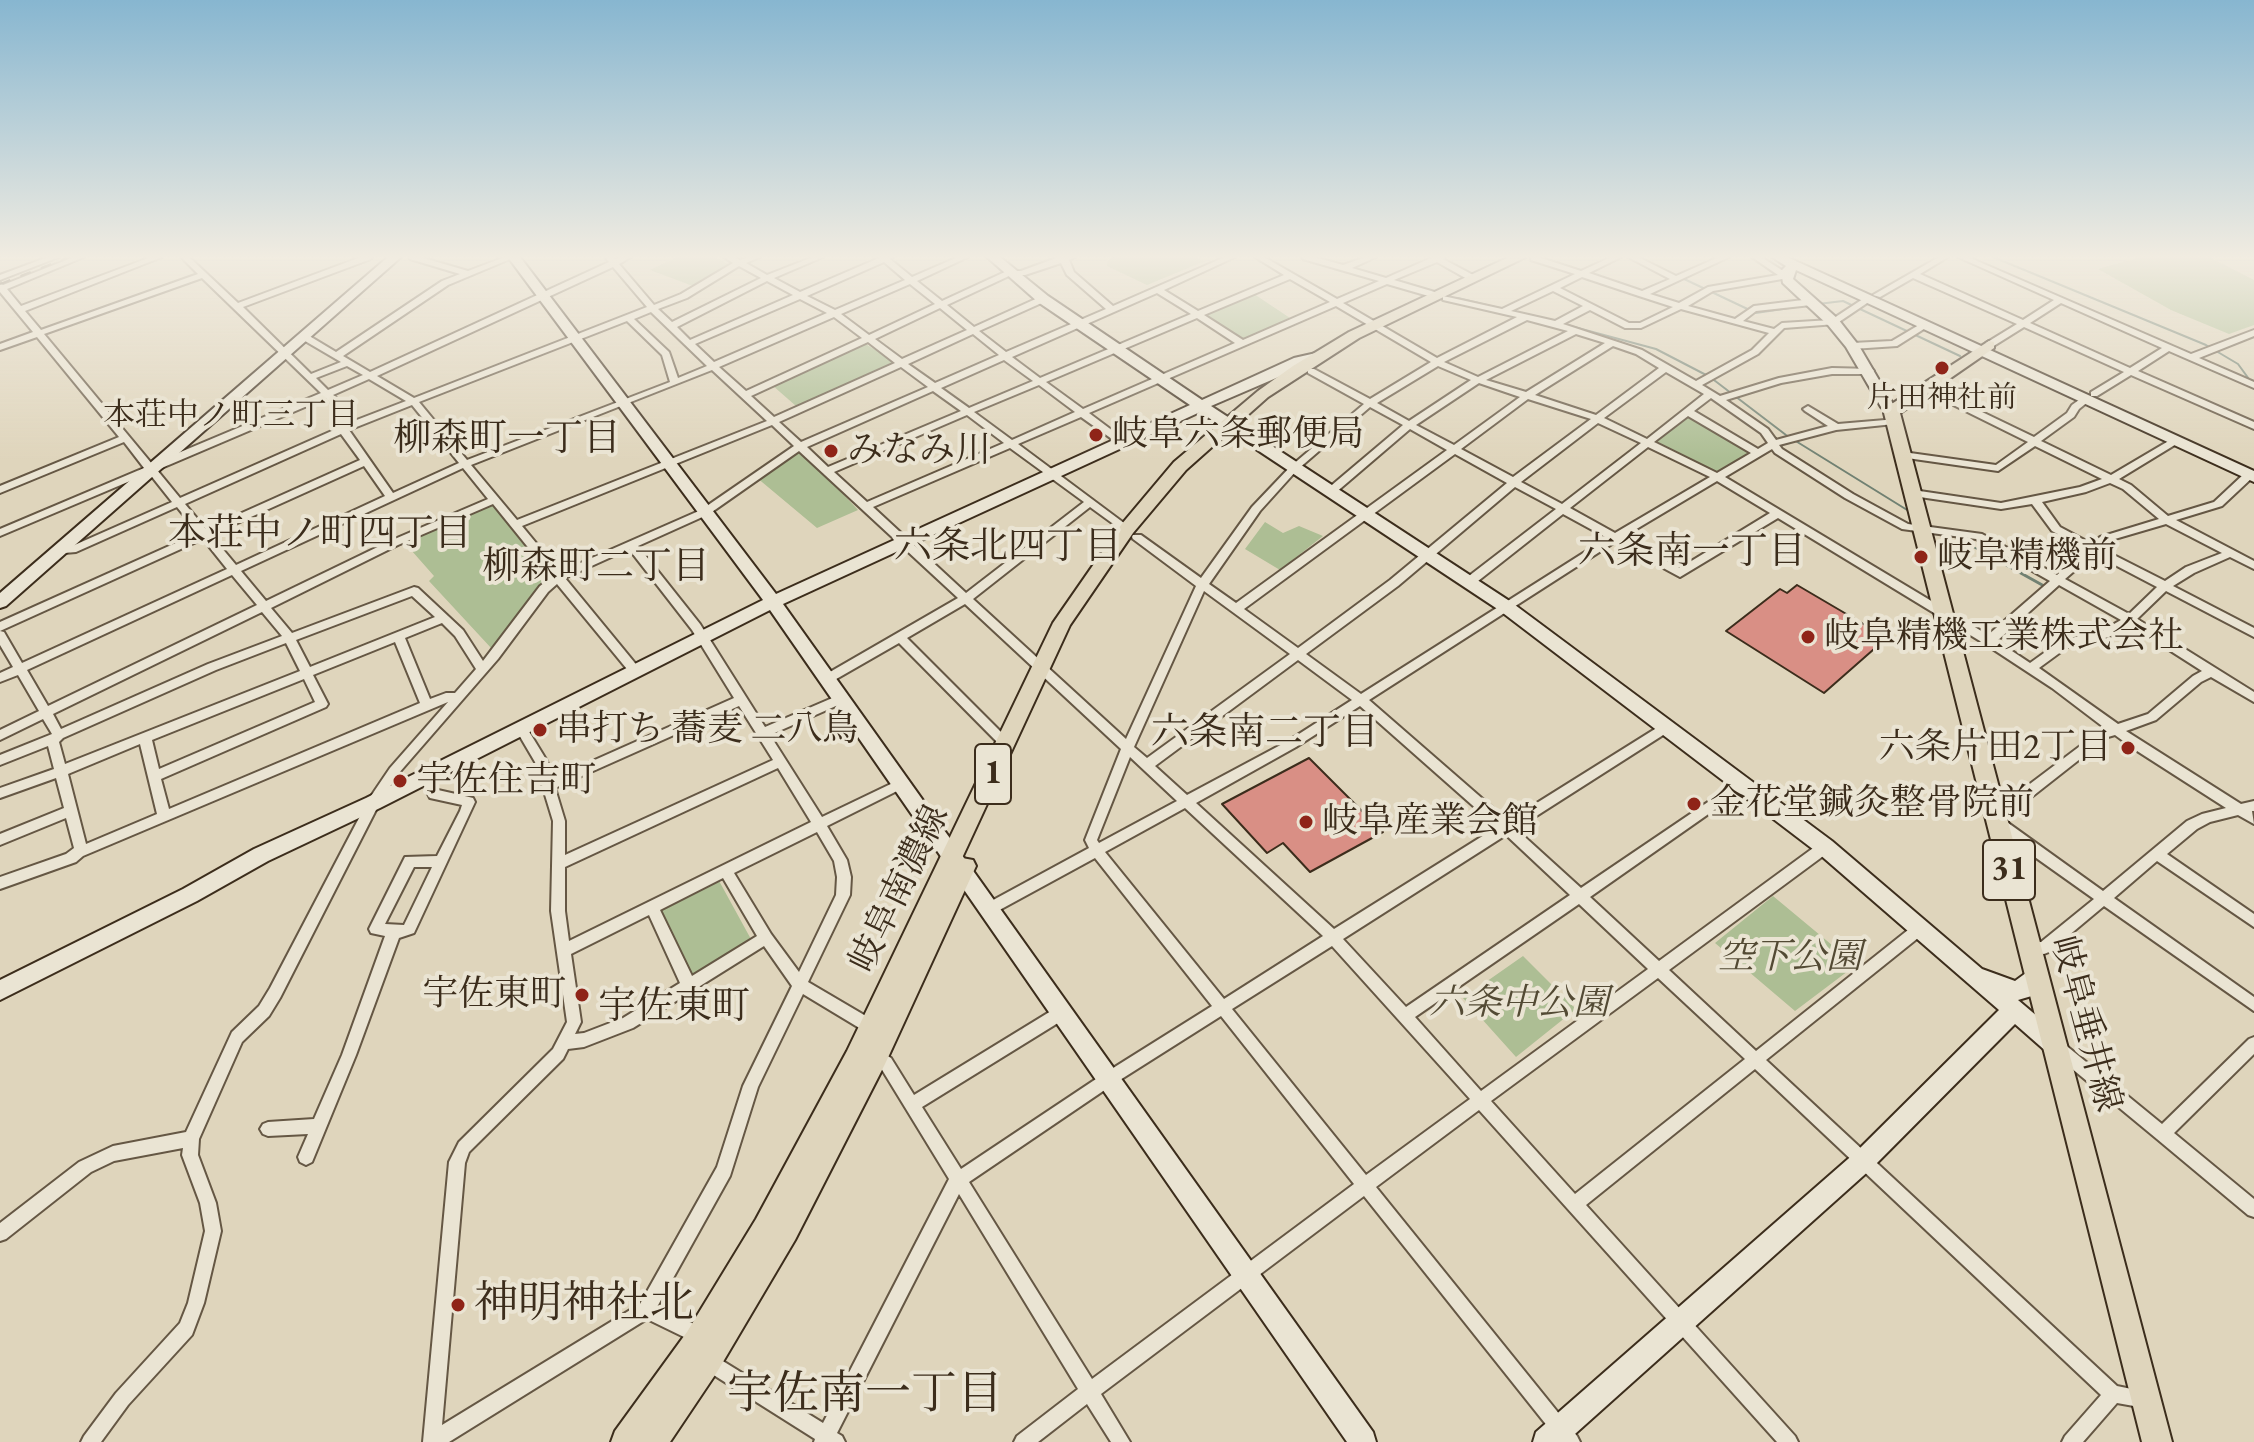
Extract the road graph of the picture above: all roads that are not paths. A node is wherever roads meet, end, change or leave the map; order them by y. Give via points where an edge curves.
1 (32, 324) edge
2 (63, 324) edge
3 (257, 324) edge
4 (317, 324) edge
5 (384, 324) edge
6 (481, 324) edge
7 (564, 324) edge
8 (612, 324) edge
9 (635, 324) edge
10 (675, 324) edge
11 (733, 324) edge
12 (812, 324) edge
13 (849, 324) edge
14 (898, 324) edge
15 (966, 324) edge
16 (986, 324) edge
17 (1079, 324) joint
18 (1176, 324) edge
19 (1215, 324) edge
20 (1281, 324) edge
21 (1374, 324) edge
22 (1384, 324) edge
23 (1511, 324) edge
24 (1556, 324) edge
25 (1745, 324) edge
26 (1804, 324) edge
27 (1835, 324) edge
28 (1932, 324) edge
29 (2023, 324) joint
30 (2115, 324) edge
31 (1924, 325) joint
32 (672, 326) joint
33 (1378, 327) junction
34 (973, 330) junction
35 (1575, 331) junction
36 (1775, 332) junction
37 (39, 333) junction
38 (2254, 333) edge
39 (303, 336) junction
40 (868, 338) junction
41 (2240, 338) junction
42 (575, 339) junction
43 (1240, 342) junction
44 (1613, 342) junction
45 (690, 343) junction
46 (2254, 345) edge
47 (1852, 346) junction
48 (0, 347) edge
49 (2168, 348) junction
50 (1986, 349) junction
51 (1116, 350) junction
52 (285, 352) junction
53 (338, 355) junction
54 (1005, 356) junction
55 (2190, 358) junction
56 (349, 362) junction
57 (1437, 362) junction
58 (902, 363) junction
59 (1316, 363) junction
60 (714, 367) junction
61 (1665, 368) junction
62 (1869, 371) junction
63 (2130, 371) junction
64 (371, 375) junction
65 (311, 377) junction
66 (1158, 378) junction
67 (1478, 380) junction
68 (1040, 382) junction
69 (675, 383) junction
70 (2252, 384) edge
71 (1696, 385) junction
72 (934, 387) junction
73 (1926, 388) junction
74 (329, 393) junction
75 (746, 395) junction
76 (1527, 396) junction
77 (2090, 396) junction
78 (1715, 397) junction
79 (414, 402) junction
80 (623, 402) junction
81 (1370, 403) junction
82 (1200, 406) junction
83 (1808, 409) dead end
84 (968, 412) junction
85 (1080, 412) junction
86 (1688, 412) junction
87 (1894, 416) junction
88 (1596, 418) junction
89 (774, 421) junction
90 (1409, 425) junction
91 (1231, 426) junction
92 (2254, 426) edge
93 (1836, 427) junction
94 (345, 428) junction
95 (126, 438) junction
96 (2175, 441) junction
97 (1122, 442) junction
98 (2033, 442) junction
99 (1010, 443) junction
100 (1650, 443) junction
101 (1773, 444) junction
102 (800, 446) junction
103 (1455, 449) junction
104 (1758, 453) junction
105 (1903, 455) junction
106 (366, 461) junction
107 (666, 463) junction
108 (464, 464) junction
109 (1294, 468) junction
110 (152, 469) junction
111 (827, 471) junction
112 (2252, 473) edge
113 (1051, 474) junction
114 (1718, 477) junction
115 (2111, 479) junction
116 (1515, 481) junction
117 (0, 490) edge
118 (1330, 492) junction
119 (1913, 493) junction
120 (390, 496) junction
121 (494, 500) junction
122 (2035, 500) junction
123 (180, 501) junction
124 (1089, 503) junction
125 (865, 507) junction
126 (1566, 509) junction
127 (705, 512) junction
128 (1778, 513) junction
129 (1365, 514) junction
130 (2167, 520) junction
131 (515, 525) junction
132 (1922, 528) junction
133 (0, 533) edge
134 (1132, 533) junction
135 (205, 534) junction
136 (1617, 536) junction
137 (903, 542) junction
138 (631, 544) junction
139 (2093, 549) junction
140 (57, 552) junction
141 (2231, 553) junction
142 (1426, 555) junction
143 (2254, 565) edge
144 (233, 569) junction
145 (558, 577) junction
146 (2058, 580) junction
147 (1469, 582) junction
148 (1202, 585) junction
149 (2164, 587) junction
150 (965, 599) junction
151 (0, 602) edge
152 (773, 602) junction
153 (263, 606) junction
154 (1505, 606) junction
155 (1236, 609) junction
156 (1945, 615) junction
157 (442, 619) junction
158 (2130, 620) junction
159 (0, 627) edge
160 (2254, 633) edge
161 (0, 635) edge
162 (398, 636) junction
163 (289, 637) junction
164 (900, 637) junction
165 (702, 638) junction
166 (1989, 641) junction
167 (1297, 653) junction
168 (22, 668) junction
169 (480, 668) junction
170 (2031, 668) junction
171 (635, 671) junction
172 (2212, 671) junction
173 (308, 672) junction
174 (1047, 672) junction
175 (0, 678) edge
176 (827, 679) junction
177 (458, 698) junction
178 (2254, 698) edge
179 (841, 699) junction
180 (740, 700) junction
181 (1361, 700) junction
182 (427, 705) junction
183 (48, 713) junction
184 (1667, 727) junction
185 (521, 728) junction
186 (2118, 731) junction
187 (763, 733) junction
188 (0, 735) edge
189 (57, 736) junction
190 (145, 738) junction
191 (1006, 744) junction
192 (1128, 747) junction
193 (0, 760) edge
194 (780, 762) junction
195 (1147, 765) junction
196 (61, 771) junction
197 (155, 776) junction
198 (425, 776) junction
199 (901, 784) junction
200 (1743, 784) junction
201 (548, 786) junction
202 (0, 793) edge
203 (1186, 801) junction
204 (373, 803) junction
205 (2254, 806) edge
206 (71, 810) junction
207 (2236, 810) junction
208 (164, 815) junction
209 (1995, 817) junction
210 (2254, 819) edge
211 (819, 824) junction
212 (1507, 828) junction
213 (0, 840) edge
214 (1825, 847) junction
215 (81, 850) junction
216 (1096, 850) junction
217 (2157, 854) junction
218 (441, 862) junction
219 (559, 864) junction
220 (958, 865) junction
221 (726, 872) junction
222 (0, 883) edge
223 (1579, 896) junction
224 (2105, 897) junction
225 (652, 908) junction
226 (989, 909) junction
227 (2254, 921) edge
228 (1918, 930) junction
229 (394, 931) junction
230 (1332, 936) junction
231 (766, 938) junction
232 (2030, 947) junction
233 (563, 951) junction
234 (1658, 969) junction
235 (1969, 973) junction
236 (2037, 977) junction
237 (800, 985) junction
238 (689, 986) junction
239 (0, 990) edge
240 (2254, 1005) edge
241 (1222, 1007) junction
242 (2013, 1011) junction
243 (1061, 1013) junction
244 (1405, 1016) junction
245 (871, 1027) junction
246 (567, 1042) junction
247 (2254, 1044) edge
248 (2056, 1046) junction
249 (876, 1056) junction
250 (1756, 1059) junction
251 (1107, 1080) junction
252 (1480, 1100) junction
253 (912, 1105) junction
254 (318, 1126) junction
255 (268, 1129) dead end
256 (2162, 1134) junction
257 (191, 1139) junction
258 (306, 1157) dead end
259 (1864, 1160) junction
260 (957, 1181) junction
261 (1365, 1186) junction
262 (1575, 1204) junction
263 (2254, 1209) edge
264 (0, 1233) edge
265 (1244, 1274) junction
266 (646, 1310) junction
267 (1680, 1321) junction
268 (697, 1342) junction
269 (707, 1362) junction
270 (1090, 1392) junction
271 (2113, 1394) junction
272 (2147, 1399) junction
273 (1559, 1438) edge
274 (829, 1440) edge
275 (90, 1442) edge
276 (626, 1442) edge
277 (652, 1442) edge
278 (1023, 1442) edge
279 (1121, 1442) edge
280 (1363, 1442) edge
281 (1789, 1442) edge
282 (2071, 1442) edge
283 (2157, 1442) edge

1 - 37 street
2 - 37 street
3 - 52 street
4 - 39 street
5 - 53 street
6 - 64 street
7 - 42 street
8 - 42 street
9 - 69 street via 666,354
10 - 32 street
11 - 45 street
12 - 60 street
13 - 40 street
14 - 40 street
15 - 34 street
16 - 34 street
17 - 51 street
17 - 54 street
18 - 51 street
19 - 43 street
20 - 43 street
21 - 33 street
22 - 33 main road, 岐阜南濃線 / 1
23 - 57 street
24 - 35 street
25 - 36 street
26 - 36 street
27 - 47 street
28 - 50 street
29 - 50 street
29 - 63 street
30 - 49 street
31 - 47 street via 1894,344
31 - 50 street
32 - 45 street
33 - 57 street
33 - 59 main road, 岐阜南濃線 / 1
34 - 54 street
34 - 58 street
35 - 44 street
35 - 67 street
36 - 71 street via 1755,352
37 - 48 street
37 - 95 street
38 - 41 street
39 - 52 street
39 - 53 street
40 - 58 street
40 - 75 street
41 - 46 street
41 - 55 street
42 - 79 street
42 - 80 street
43 - 66 street
44 - 61 street
44 - 76 street
45 - 60 street
47 - 62 street
49 - 55 street
49 - 63 street
50 - 73 main road
50 - 77 street
51 - 66 street
51 - 68 street
52 - 65 street
52 - 110 street
53 - 56 street
54 - 68 street
54 - 72 street
55 - 70 street
56 - 64 street
56 - 65 street
57 - 67 street
57 - 81 street
58 - 72 street
58 - 89 street
59 - 81 street
59 - 82 street
59 - 91 main road, 岐阜南濃線 / 1
60 - 69 street
60 - 75 street
61 - 71 street
61 - 88 street
62 - 78 street via 1819,373
62 - 87 street
63 - 77 street
63 - 92 street
64 - 74 street
64 - 79 street
65 - 74 street
66 - 82 street
66 - 85 street
67 - 76 street
67 - 90 street
68 - 84 street
68 - 85 street
69 - 80 street
71 - 78 street
72 - 84 street
72 - 102 street
73 - 87 main road
73 - 98 street
74 - 94 street via 351,417
74 - 110 street
75 - 89 street
76 - 88 street
76 - 103 street
77 - 96 street
77 - 98 street
77 - 112 street
78 - 86 street
78 - 101 street via 1765,431
79 - 94 street
79 - 108 street
80 - 107 street
80 - 108 street
81 - 90 street
81 - 109 street
82 - 91 street
82 - 97 street
83 - 93 street
84 - 99 street
84 - 111 street
85 - 97 street
85 - 99 street
86 - 100 street
86 - 104 street
87 - 93 street
87 - 105 main road, 岐阜垂井線 / 31
88 - 100 street
88 - 116 street
89 - 102 street
89 - 107 street
90 - 103 street
90 - 118 street
91 - 109 street
91 - 134 main road, 岐阜南濃線 / 1 via 1180,466
93 - 101 street
94 - 106 street
94 - 123 street
95 - 110 street
95 - 117 street
96 - 112 street
96 - 115 street
97 - 113 street
98 - 105 street via 1998,468
98 - 115 street
99 - 113 street
99 - 125 street
100 - 114 street
100 - 126 street
101 - 104 street
101 - 132 street via 1849,496 1906,527
102 - 111 street
102 - 127 street
103 - 116 street
103 - 129 street
104 - 114 street
105 - 119 main road, 岐阜垂井線 / 31
106 - 120 street
106 - 135 street
107 - 127 street
107 - 131 street
108 - 120 street
108 - 121 street
109 - 118 street
109 - 148 street via 1237,533
110 - 123 street
110 - 133 street
110 - 140 street
111 - 125 street
112 - 130 street via 2218,504
113 - 124 street
113 - 137 street
114 - 128 street
114 - 136 street
115 - 122 street
115 - 130 street
116 - 126 street
116 - 142 street
118 - 129 street
119 - 122 street via 2001,506
119 - 132 main road, 岐阜垂井線 / 31
120 - 144 street
121 - 131 street
121 - 153 street
122 - 139 street via 2056,529
123 - 135 street
123 - 140 street
124 - 134 street
124 - 150 street
125 - 137 street
126 - 136 street
126 - 147 street
127 - 138 street
127 - 152 street
128 - 136 street via 1680,573
128 - 156 street
129 - 142 street
129 - 155 street
130 - 139 street via 2104,539
130 - 141 street
131 - 145 street
132 - 146 street via 1978,536
132 - 156 main road, 岐阜垂井線 / 31
134 - 148 street
134 - 174 main road, 岐阜南濃線 / 1 via 1062,623
135 - 144 street
135 - 159 street
136 - 154 street
137 - 150 street
137 - 152 street
138 - 145 street
138 - 165 street
139 - 146 street
139 - 149 street
140 - 151 street
141 - 143 street
141 - 149 street
142 - 147 street
142 - 167 street
144 - 153 street
144 - 168 street
145 - 169 street
145 - 171 street
146 - 158 street
146 - 166 street
147 - 154 street
148 - 155 street
148 - 192 street
149 - 158 street
149 - 160 street
150 - 164 street
150 - 174 street
152 - 165 street
152 - 176 street
153 - 163 street
153 - 183 street
154 - 181 street
154 - 184 street
155 - 167 street
156 - 166 street
156 - 209 main road, 岐阜垂井線 / 31
157 - 162 street
157 - 163 street via 414,591
157 - 169 street via 459,633
158 - 170 street via 2105,634 2066,643
158 - 172 street
161 - 168 street
162 - 173 street
162 - 182 street
163 - 173 street
163 - 189 street
164 - 176 street
164 - 191 street
165 - 171 street
165 - 180 street
166 - 170 street
167 - 181 street
167 - 195 street
168 - 175 street
168 - 183 street
169 - 177 street
170 - 186 street
171 - 185 street
172 - 178 street
172 - 186 street via 2152,717
173 - 190 street
173 - 197 street via 321,706
174 - 191 main road, 岐阜南濃線 / 1
174 - 192 street
174 - 220 main road, 岐阜南濃線 / 1
176 - 179 street
177 - 182 street
177 - 204 street
179 - 187 street
179 - 199 street
180 - 187 street
180 - 201 street
181 - 203 street
181 - 212 street
182 - 208 street
183 - 188 street
183 - 189 street
184 - 200 street
184 - 212 street
185 - 198 street
185 - 201 street via 541,761
186 - 207 street
186 - 209 street via 2104,734
187 - 194 street
189 - 193 street
189 - 196 street
190 - 196 street
190 - 197 street
191 - 220 main road, 岐阜南濃線 / 1
192 - 195 street
192 - 216 street via 1091,840
194 - 211 street
194 - 219 street
195 - 203 street
196 - 202 street
196 - 206 street
197 - 208 street
198 - 204 street
198 - 218 street via 434,794 469,802
199 - 211 street
199 - 220 street
200 - 214 street
200 - 223 street
201 - 219 street via 559,821
203 - 216 street
203 - 230 street
204 - 239 street
204 - 257 street via 275,993 237,1037
205 - 207 street
206 - 213 street
206 - 215 street
207 - 210 street
207 - 217 street via 2192,825
208 - 215 street
209 - 224 street
209 - 232 main road, 岐阜垂井線 / 31
211 - 221 street
211 - 237 street via 840,860 843,895
212 - 223 street
212 - 230 street
214 - 228 street
214 - 234 street
215 - 222 street
216 - 226 street
216 - 241 street
217 - 224 street
217 - 227 street
218 - 229 street via 409,929
218 - 229 street via 410,861 376,929
219 - 233 street
220 - 226 street
220 - 245 main road, 岐阜南濃線 / 1
220 - 249 main road, 岐阜南濃線 / 1
221 - 225 street
221 - 231 street
223 - 234 street
223 - 244 street
224 - 232 street via 2044,948
224 - 240 street
225 - 233 street
225 - 238 street
226 - 243 street
228 - 235 street
228 - 250 street
229 - 254 street
230 - 241 street
230 - 244 street
231 - 237 street
231 - 238 street
232 - 236 main road, 岐阜垂井線 / 31
233 - 246 street via 574,1022
234 - 250 street
234 - 252 street
235 - 236 street via 2015,991
235 - 242 street
236 - 248 main road, 岐阜垂井線 / 31
237 - 245 street
237 - 266 street via 751,1086 724,1170
238 - 246 street via 628,1023
241 - 251 street
241 - 261 street
242 - 248 street
242 - 259 street
243 - 251 street
243 - 253 street
244 - 252 street
245 - 268 main road, 岐阜南濃線 / 1 via 766,1229
246 - 266 street via 464,1147 457,1162 432,1442
247 - 256 street
248 - 256 street
248 - 272 main road, 岐阜垂井線 / 31
249 - 253 street
249 - 269 main road, 岐阜南濃線 / 1 via 785,1230
250 - 259 street
250 - 262 street
251 - 260 street
251 - 265 street
252 - 261 street
252 - 262 street
253 - 260 street
254 - 255 street
254 - 258 street
256 - 263 street
257 - 264 street via 113,1154 85,1167
257 - 275 street via 190,1155 213,1231 196,1303 186,1329
259 - 267 street
259 - 271 street
260 - 270 street
260 - 274 street
261 - 265 street
261 - 273 street
262 - 267 street
265 - 270 street
265 - 280 street
266 - 268 street via 690,1331
267 - 273 street
267 - 281 street
268 - 269 street
268 - 276 main road, 岐阜南濃線 / 1
269 - 274 street
269 - 277 main road, 岐阜南濃線 / 1
270 - 278 street
270 - 279 street
271 - 272 street
271 - 282 street
272 - 283 main road, 岐阜垂井線 / 31

